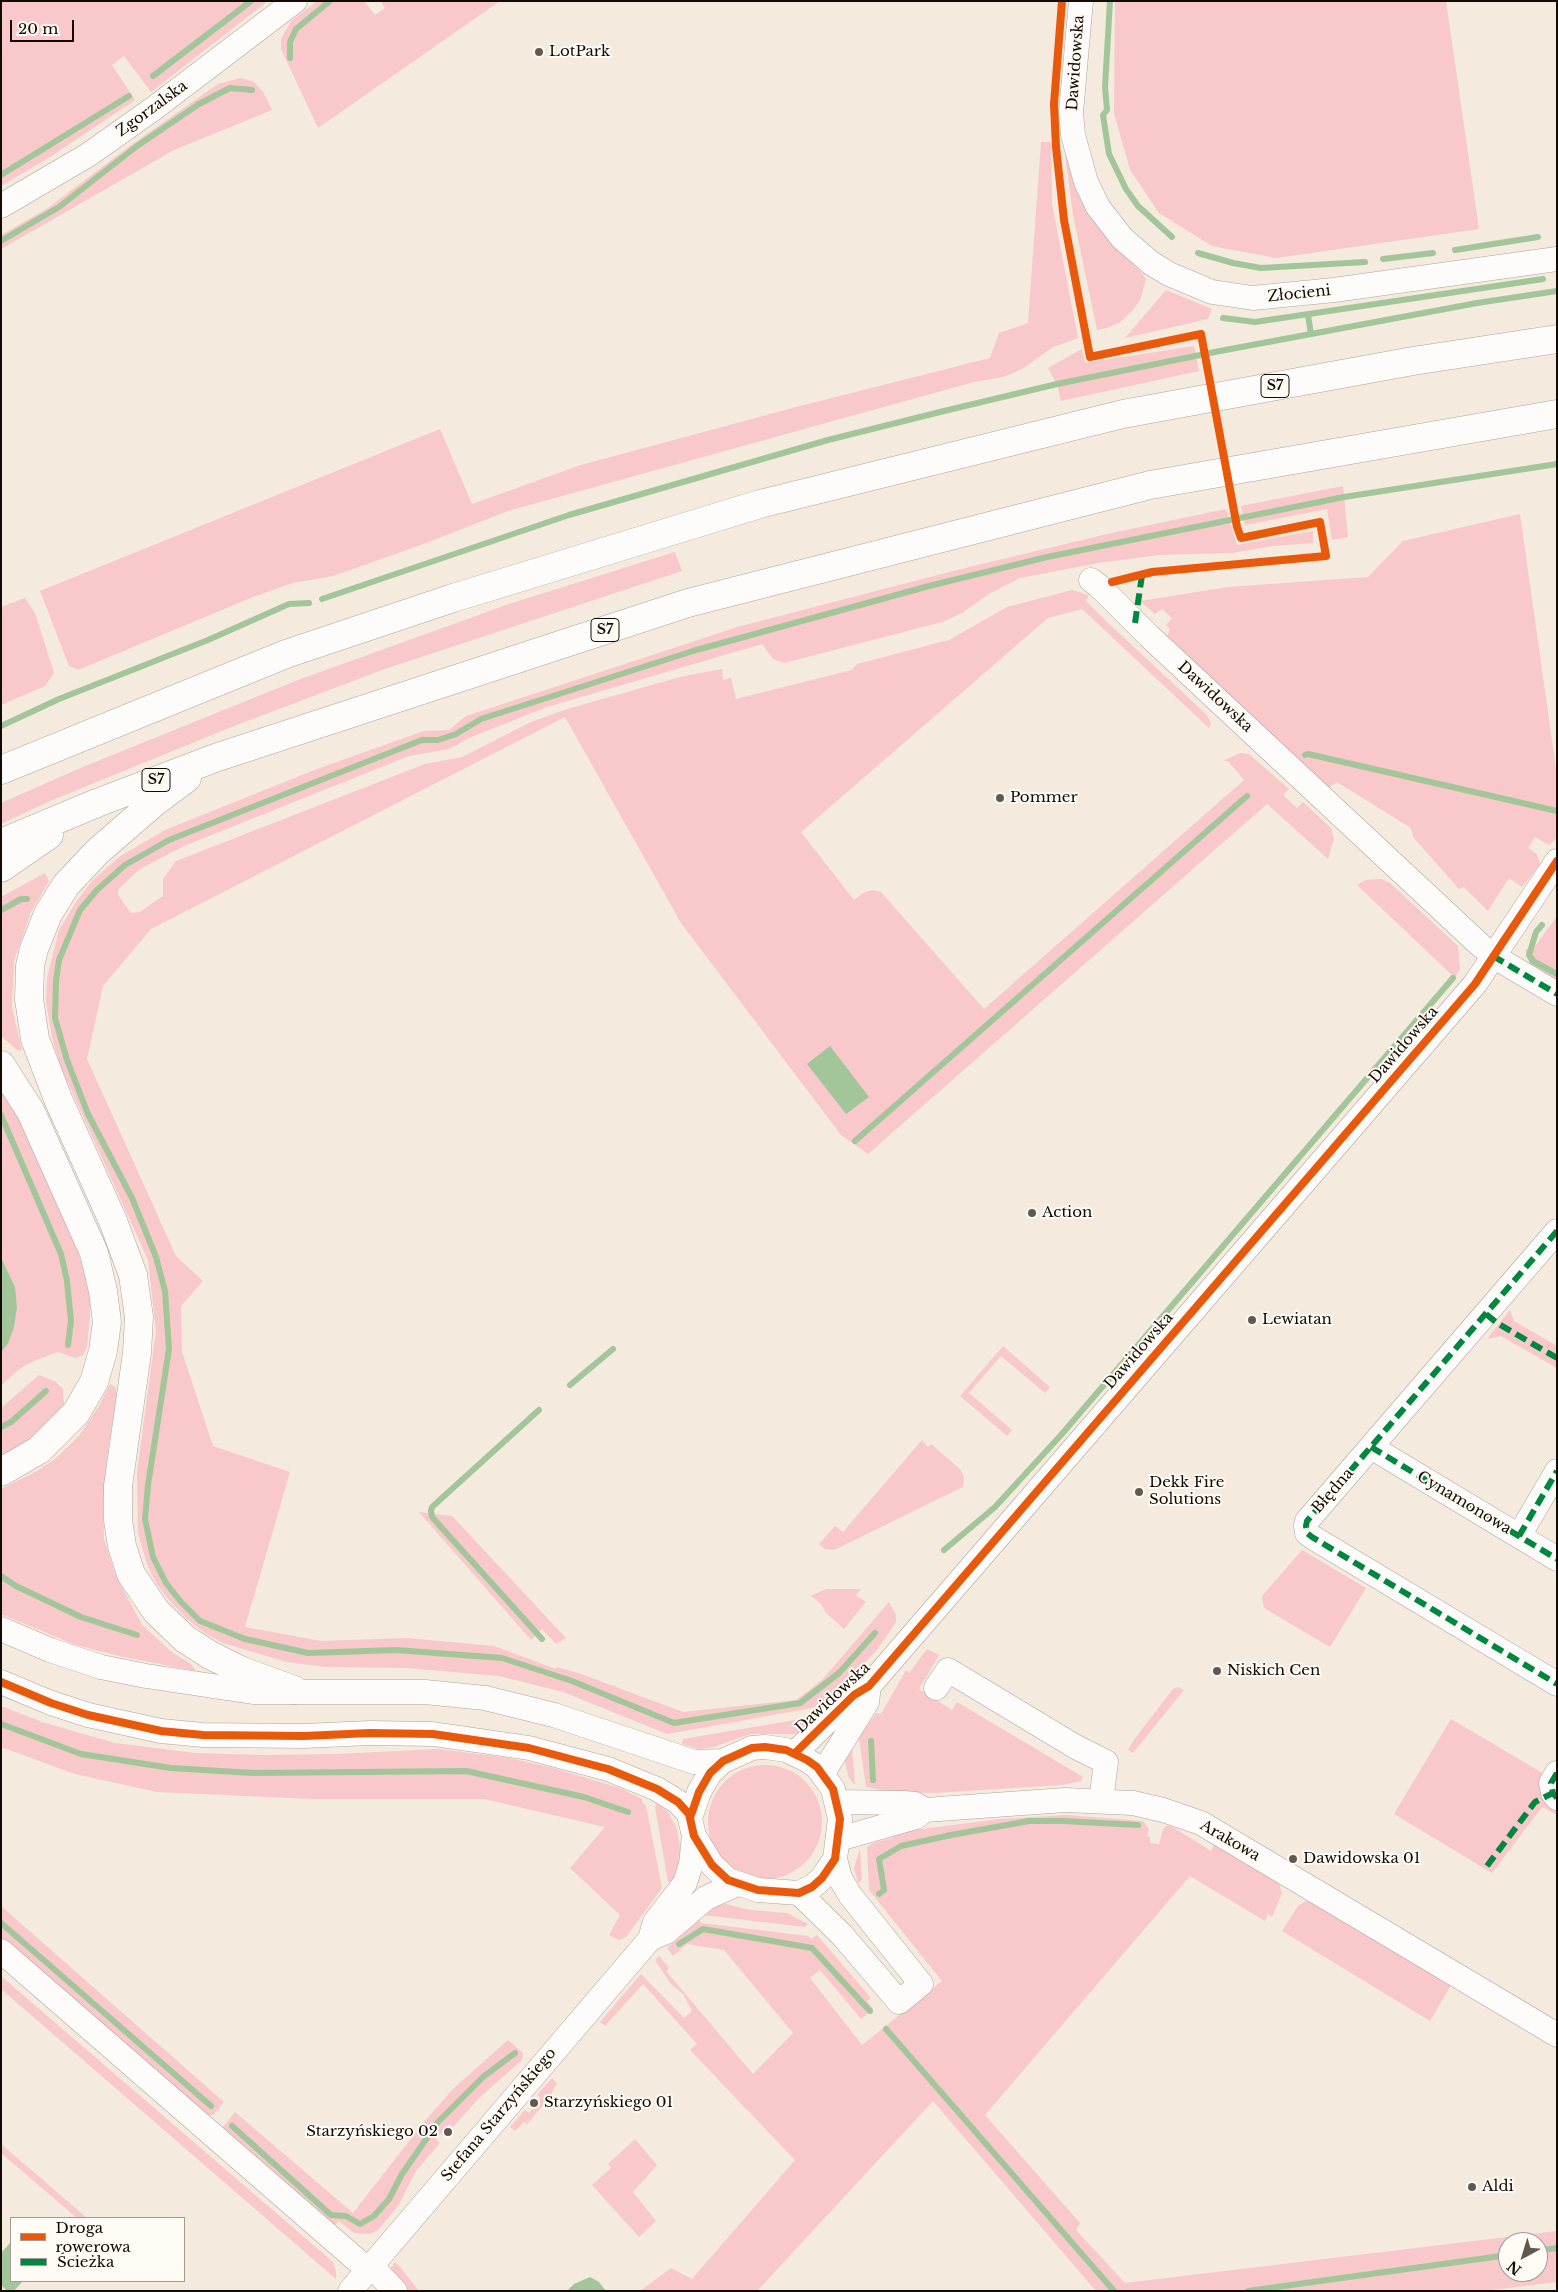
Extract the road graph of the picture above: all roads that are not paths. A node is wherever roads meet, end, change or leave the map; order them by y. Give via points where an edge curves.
1 (296, 1) edge
2 (1081, 1) edge
3 (1086, 182) joint
4 (1, 206) edge
5 (1557, 259) edge
6 (1557, 339) edge
7 (1557, 414) edge
8 (1091, 580) dead end
9 (215, 758) junction
10 (1, 770) edge
11 (97, 802) junction
12 (1, 843) edge
13 (1557, 861) edge
14 (1, 868) edge
15 (1493, 956) junction
16 (1557, 994) edge
17 (1, 1065) edge
18 (1557, 1231) edge
19 (1371, 1447) junction
20 (1557, 1471) edge
21 (1, 1472) edge
22 (1519, 1536) junction
23 (1557, 1559) edge
24 (1, 1629) edge
25 (1, 1682) edge
26 (1557, 1684) edge
27 (870, 1686) junction
28 (936, 1688) dead end
29 (294, 1690) junction
30 (795, 1753) junction
31 (722, 1761) junction
32 (823, 1773) junction
33 (1557, 1773) edge
34 (1557, 1798) edge
35 (1101, 1801) junction
36 (838, 1802) junction
37 (925, 1810) junction
38 (692, 1827) junction
39 (838, 1849) junction
40 (737, 1884) junction
41 (799, 1893) junction
42 (650, 1939) junction
43 (1, 1951) edge
44 (1557, 2035) edge
45 (368, 2269) junction
46 (350, 2291) edge
47 (395, 2291) edge

1 - 4 street, Zgorzalska via 80,160
2 - 3 street, Dawidowska via 1071,112 1073,135
3 - 5 street, Złocieni via 1109,222 1144,258 1190,284 1227,296 1286,296
6 - 10 highway, S7 via 1413,361 1123,414 760,504 453,598 286,654
7 - 9 highway, S7 via 1150,485 688,603
8 - 15 street, Dawidowska
9 - 11 highway, S7
9 - 29 highway via 156,801 97,852 66,886 48,914 34,949 29,999 35,1039 113,1221 133,1276 139,1317 137,1353 118,1486 118,1520 131,1574 156,1611 185,1640 242,1671
11 - 12 highway
11 - 14 highway, S7
13 - 15 street
15 - 16 street
15 - 27 street, Dawidowska via 1475,984
17 - 21 highway via 31,1112 94,1253 106,1322 103,1351 86,1399 39,1450
18 - 19 street, Błędna
19 - 22 street, Cynamonowa
19 - 26 street, Błędna via 1307,1521 1308,1533
20 - 22 street
22 - 23 street, Cynamonowa
24 - 29 street via 101,1667 254,1692
25 - 38 street via 88,1716 161,1731 203,1735 433,1734 500,1742 608,1769 649,1786 678,1802
27 - 30 street, Dawidowska via 854,1695
27 - 32 street, Dawidowska via 867,1702
28 - 35 street via 948,1670 1106,1762
29 - 31 street via 425,1692 485,1698 554,1715 694,1762
30 - 31 street via 764,1747
30 - 32 street
31 - 38 street via 699,1792
32 - 36 street
33 - 34 street via 1551,1783
35 - 37 street, Arakowa via 1065,1800
35 - 44 street, Arakowa via 1147,1806 1200,1823
36 - 37 street via 904,1803
36 - 39 street
37 - 39 street via 916,1817
38 - 40 street via 712,1865
38 - 42 street, Stefana Starzyńskiego via 691,1864 685,1883 655,1922
39 - 41 street via 822,1878
39 - 41 street via 840,1878 850,1895 921,1984 899,2002 842,1935
40 - 41 street via 763,1891
40 - 42 street, Stefana Starzyńskiego via 706,1898 666,1932
42 - 45 street, Stefana Starzyńskiego
43 - 45 street
45 - 46 street, Stefana Starzyńskiego
45 - 47 street via 379,2274

